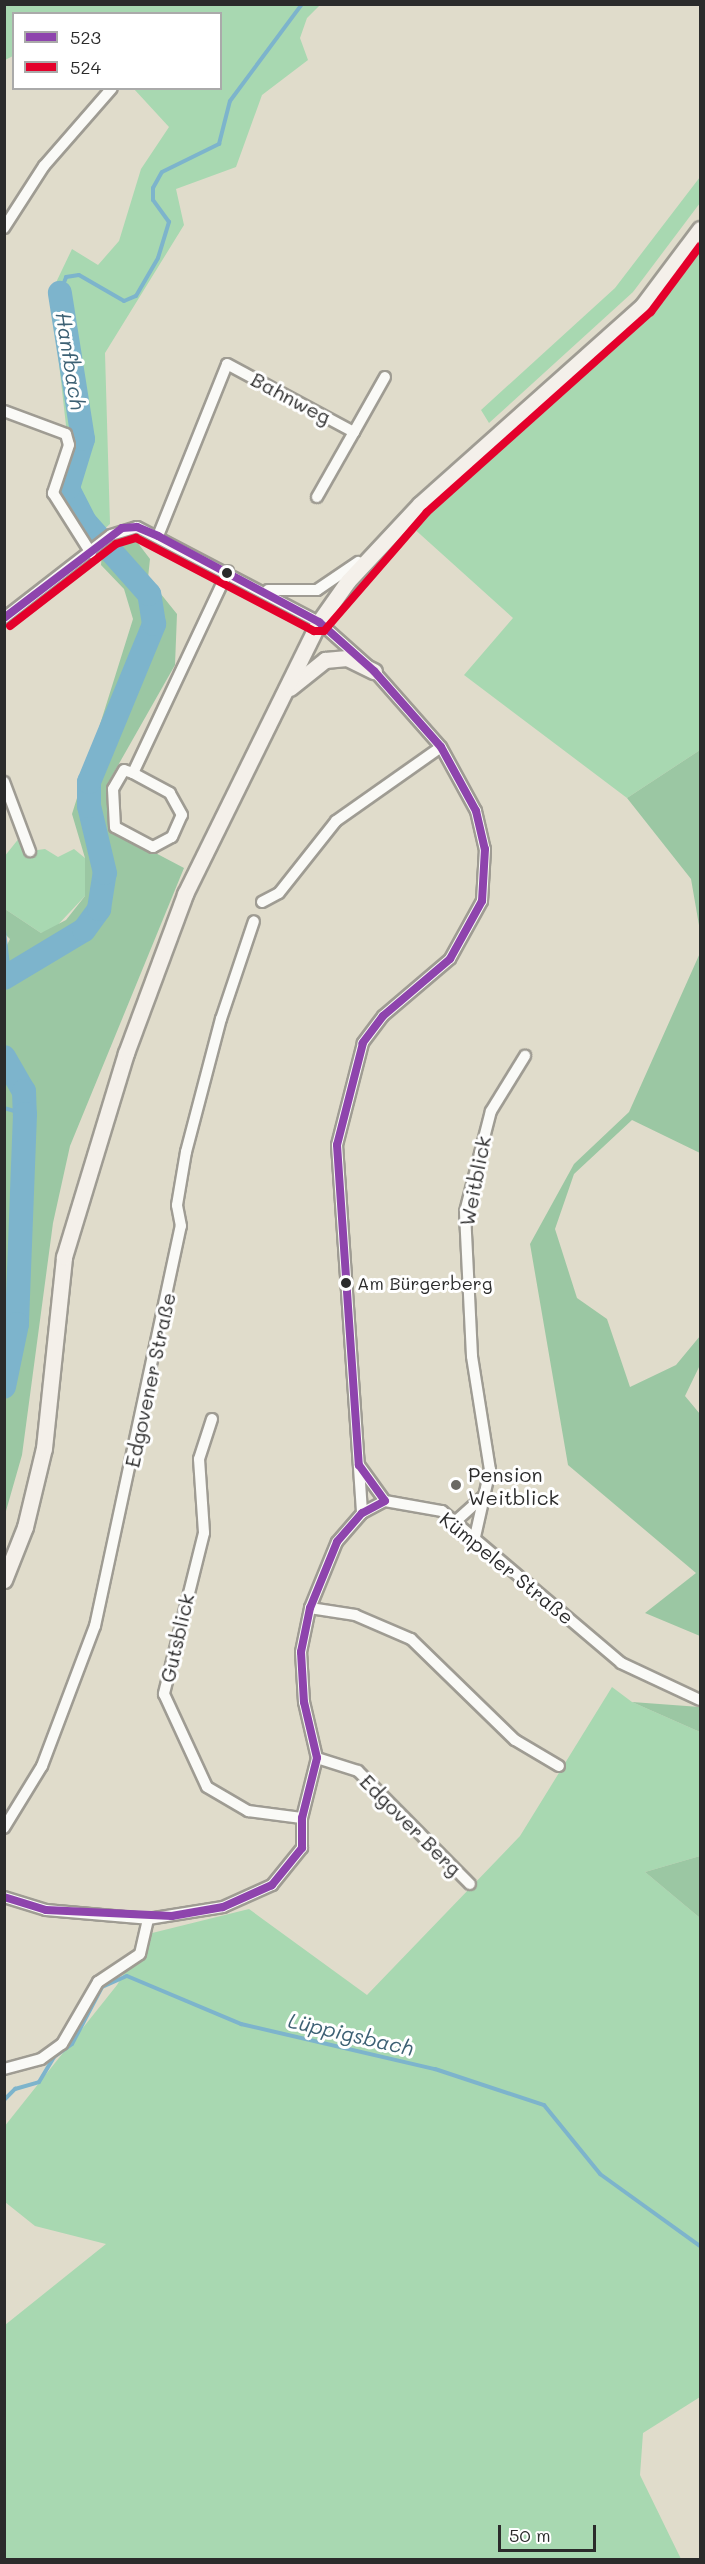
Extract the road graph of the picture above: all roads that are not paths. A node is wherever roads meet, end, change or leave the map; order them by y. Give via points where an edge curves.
1 (110, 90) edge
2 (4, 228) edge
3 (700, 229) edge
4 (385, 376) dead end
5 (4, 411) edge
6 (354, 432) junction
7 (317, 497) dead end
8 (158, 536) junction
9 (382, 543) junction
10 (94, 550) junction
11 (228, 571) junction
12 (262, 590) junction
13 (4, 618) edge
14 (319, 622) junction
15 (374, 671) junction
16 (279, 702) junction
17 (441, 747) junction
18 (133, 773) junction
19 (4, 782) edge
20 (30, 851) dead end
21 (262, 902) dead end
22 (254, 921) dead end
23 (525, 1056) dead end
24 (213, 1419) dead end
25 (358, 1465) junction
26 (485, 1495) junction
27 (386, 1501) junction
28 (362, 1513) junction
29 (456, 1521) junction
30 (475, 1537) junction
31 (4, 1580) edge
32 (310, 1608) junction
33 (700, 1700) edge
34 (317, 1758) junction
35 (559, 1767) dead end
36 (302, 1818) junction
37 (4, 1828) edge
38 (470, 1884) dead end
39 (4, 1897) edge
40 (148, 1919) junction
41 (4, 2069) edge

1 - 2 street via 44,166
3 - 9 main road via 643,305
4 - 6 street, Bahnweg
5 - 10 street via 61,428 69,445 53,493
6 - 7 street, Bahnweg
6 - 8 street, Bahnweg via 227,364
8 - 10 street via 137,527 111,535
8 - 11 street
9 - 12 street via 317,590
9 - 14 main road
10 - 13 street
11 - 12 street
11 - 18 street
12 - 14 street
14 - 15 street
14 - 16 main road
15 - 16 main road via 347,658 325,660 301,675
15 - 17 street
16 - 31 main road via 185,894 80,1196 64,1257 44,1448
17 - 21 street via 336,822 279,892
17 - 25 street via 476,811 485,849 482,901 450,959 383,1016 363,1042 337,1145
18 - 18 street via 170,793 182,815 172,837 153,847 115,827 113,789 124,770
19 - 20 street
22 - 37 street, Edgovener Straße via 221,1019 186,1152 177,1205 181,1226 95,1626 42,1766
23 - 26 street, Weitblick via 491,1111 465,1212 472,1356 490,1470
24 - 36 street, Gutsblick via 199,1459 204,1533 164,1694 207,1787 248,1811
25 - 27 street
25 - 28 street
26 - 29 street
26 - 30 street, Weitblick
27 - 28 street
27 - 29 street, Kümpeler Straße via 425,1506
28 - 32 street via 337,1542
29 - 30 street, Kümpeler Straße
30 - 33 street, Kümpeler Straße via 621,1663
32 - 34 street via 301,1652 304,1702
32 - 35 street via 355,1616 411,1639 515,1740
34 - 36 street
34 - 38 street, Edgover Berg via 358,1771
36 - 40 street via 302,1848 272,1885 223,1907
39 - 40 street via 46,1910
40 - 41 street via 140,1954 98,1982 62,2044 41,2059

